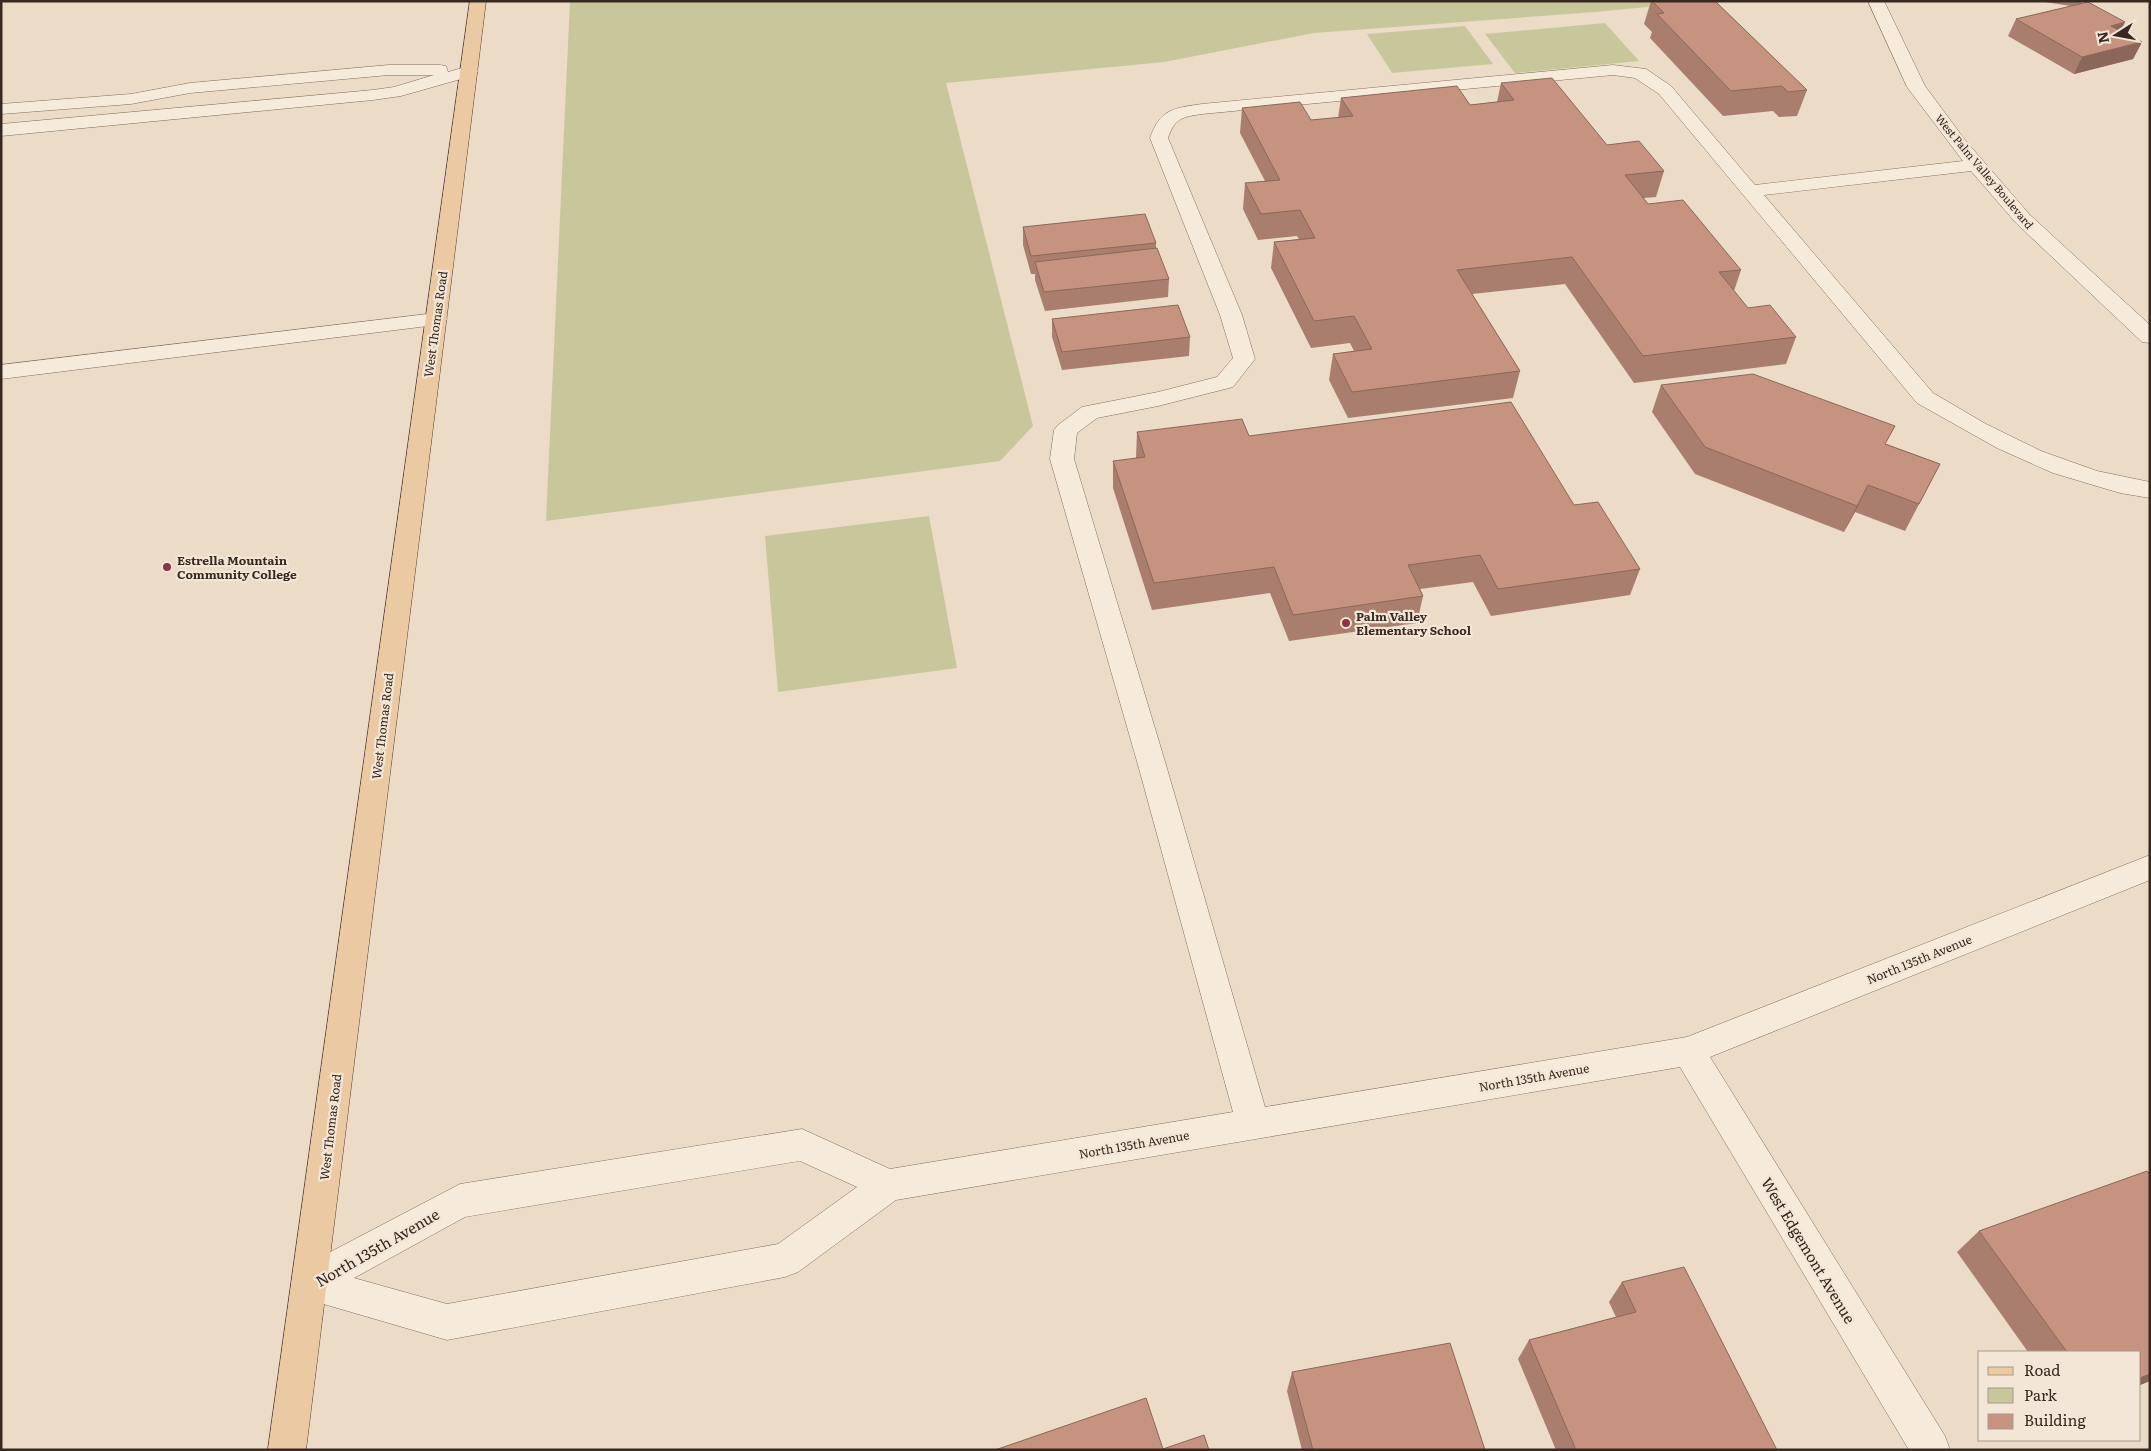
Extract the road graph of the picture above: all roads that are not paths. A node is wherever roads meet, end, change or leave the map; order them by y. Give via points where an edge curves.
1 (478, 1) edge
2 (1876, 1) edge
3 (469, 70) junction
4 (1, 110) edge
5 (1, 130) edge
6 (1977, 166) junction
7 (1750, 191) junction
8 (436, 319) junction
9 (2150, 336) edge
10 (1, 372) edge
11 (2150, 490) edge
12 (2150, 867) edge
13 (1688, 1051) junction
14 (1253, 1124) junction
15 (889, 1185) junction
16 (309, 1283) junction
17 (287, 1450) edge
18 (1931, 1450) edge

1 - 3 main road, West Thomas Road
2 - 6 street, West Palm Valley Boulevard via 1916,87
3 - 4 street via 380,71 190,88 130,99
3 - 5 street via 381,94
3 - 8 main road, West Thomas Road
6 - 7 street
6 - 9 street, West Palm Valley Boulevard via 2023,219
7 - 11 street via 1925,398 1968,424 2046,463 2121,486
7 - 14 street via 1665,90 1640,73 1614,70 1202,109 1175,113 1163,124 1159,138 1231,315 1244,359 1225,382 1090,412 1066,430 1062,458
8 - 10 street
8 - 16 main road, West Thomas Road
12 - 13 street, North 135th Avenue
13 - 14 street, North 135th Avenue
13 - 18 street, West Edgemont Avenue
14 - 15 street, North 135th Avenue
15 - 16 street, North 135th Avenue via 802,1145 460,1201
15 - 16 street, North 135th Avenue via 785,1260 447,1322
16 - 17 main road, West Thomas Road

